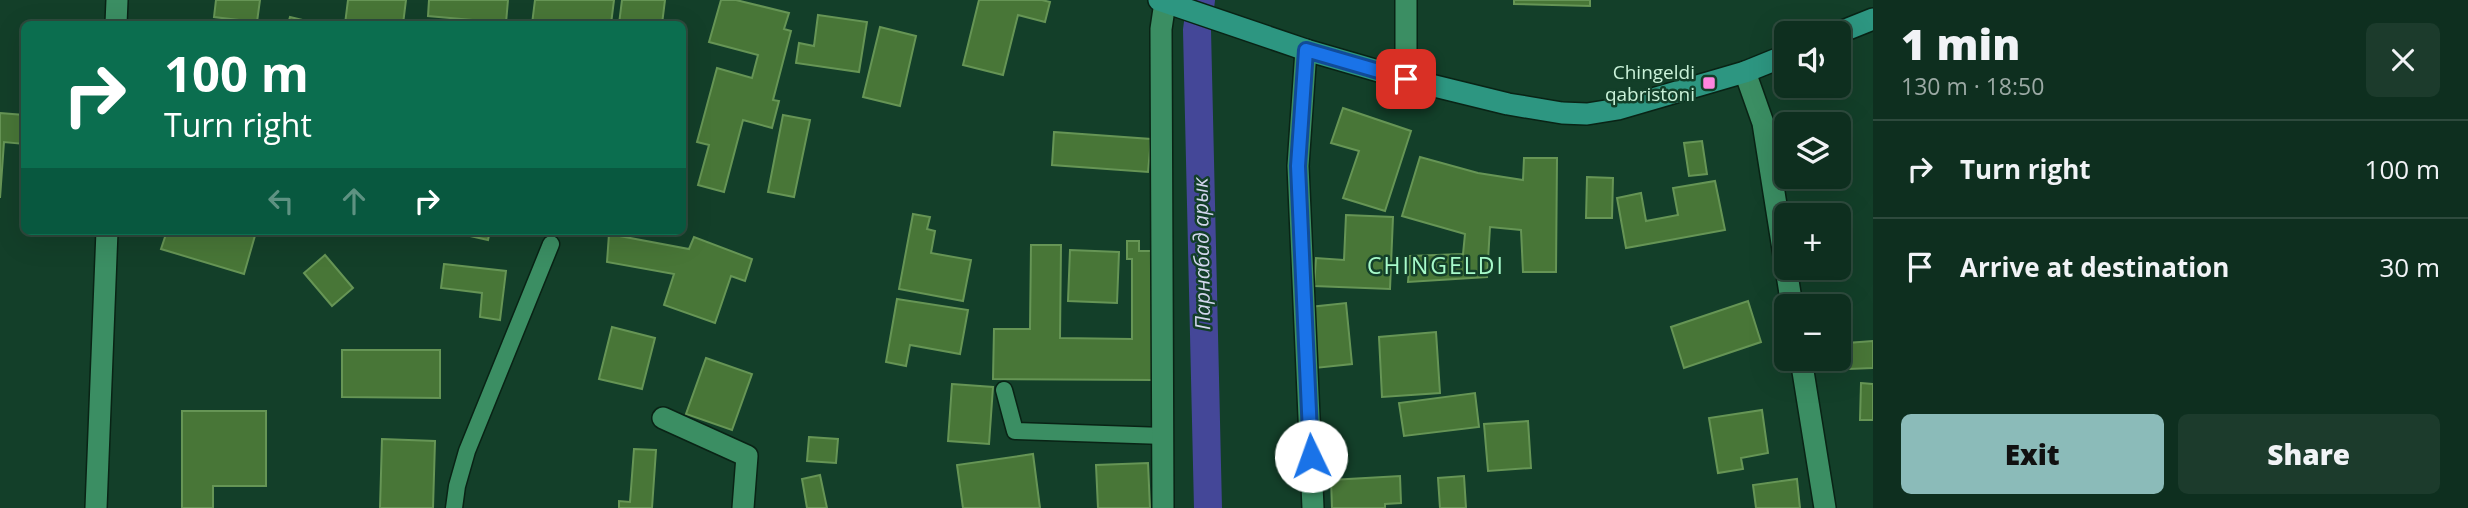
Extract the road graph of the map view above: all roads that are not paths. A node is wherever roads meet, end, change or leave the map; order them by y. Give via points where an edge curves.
1 (117, 0) edge
2 (1406, 0) edge
3 (1162, 1) edge
4 (1873, 19) edge
5 (116, 21) edge
6 (1851, 28) edge
7 (1306, 50) junction
8 (1774, 60) edge
9 (1745, 72) junction
10 (1406, 79) junction
11 (107, 235) edge
12 (551, 244) dead end
13 (1790, 294) edge
14 (1803, 371) edge
15 (1004, 390) dead end
16 (663, 418) dead end
17 (1164, 436) junction
18 (96, 508) edge
19 (454, 508) edge
20 (743, 508) edge
21 (1163, 508) edge
22 (1313, 508) edge
23 (1825, 508) edge

1 - 5 street
2 - 10 street
3 - 7 main road
3 - 17 street
4 - 6 main road
7 - 10 main road
7 - 22 street via 1298,166
8 - 9 main road
9 - 10 main road via 1587,114 1508,104
9 - 13 street via 1763,123
11 - 18 street
12 - 19 lane via 467,451
14 - 23 street
15 - 17 lane via 1015,430
16 - 20 street via 747,456
17 - 21 street

